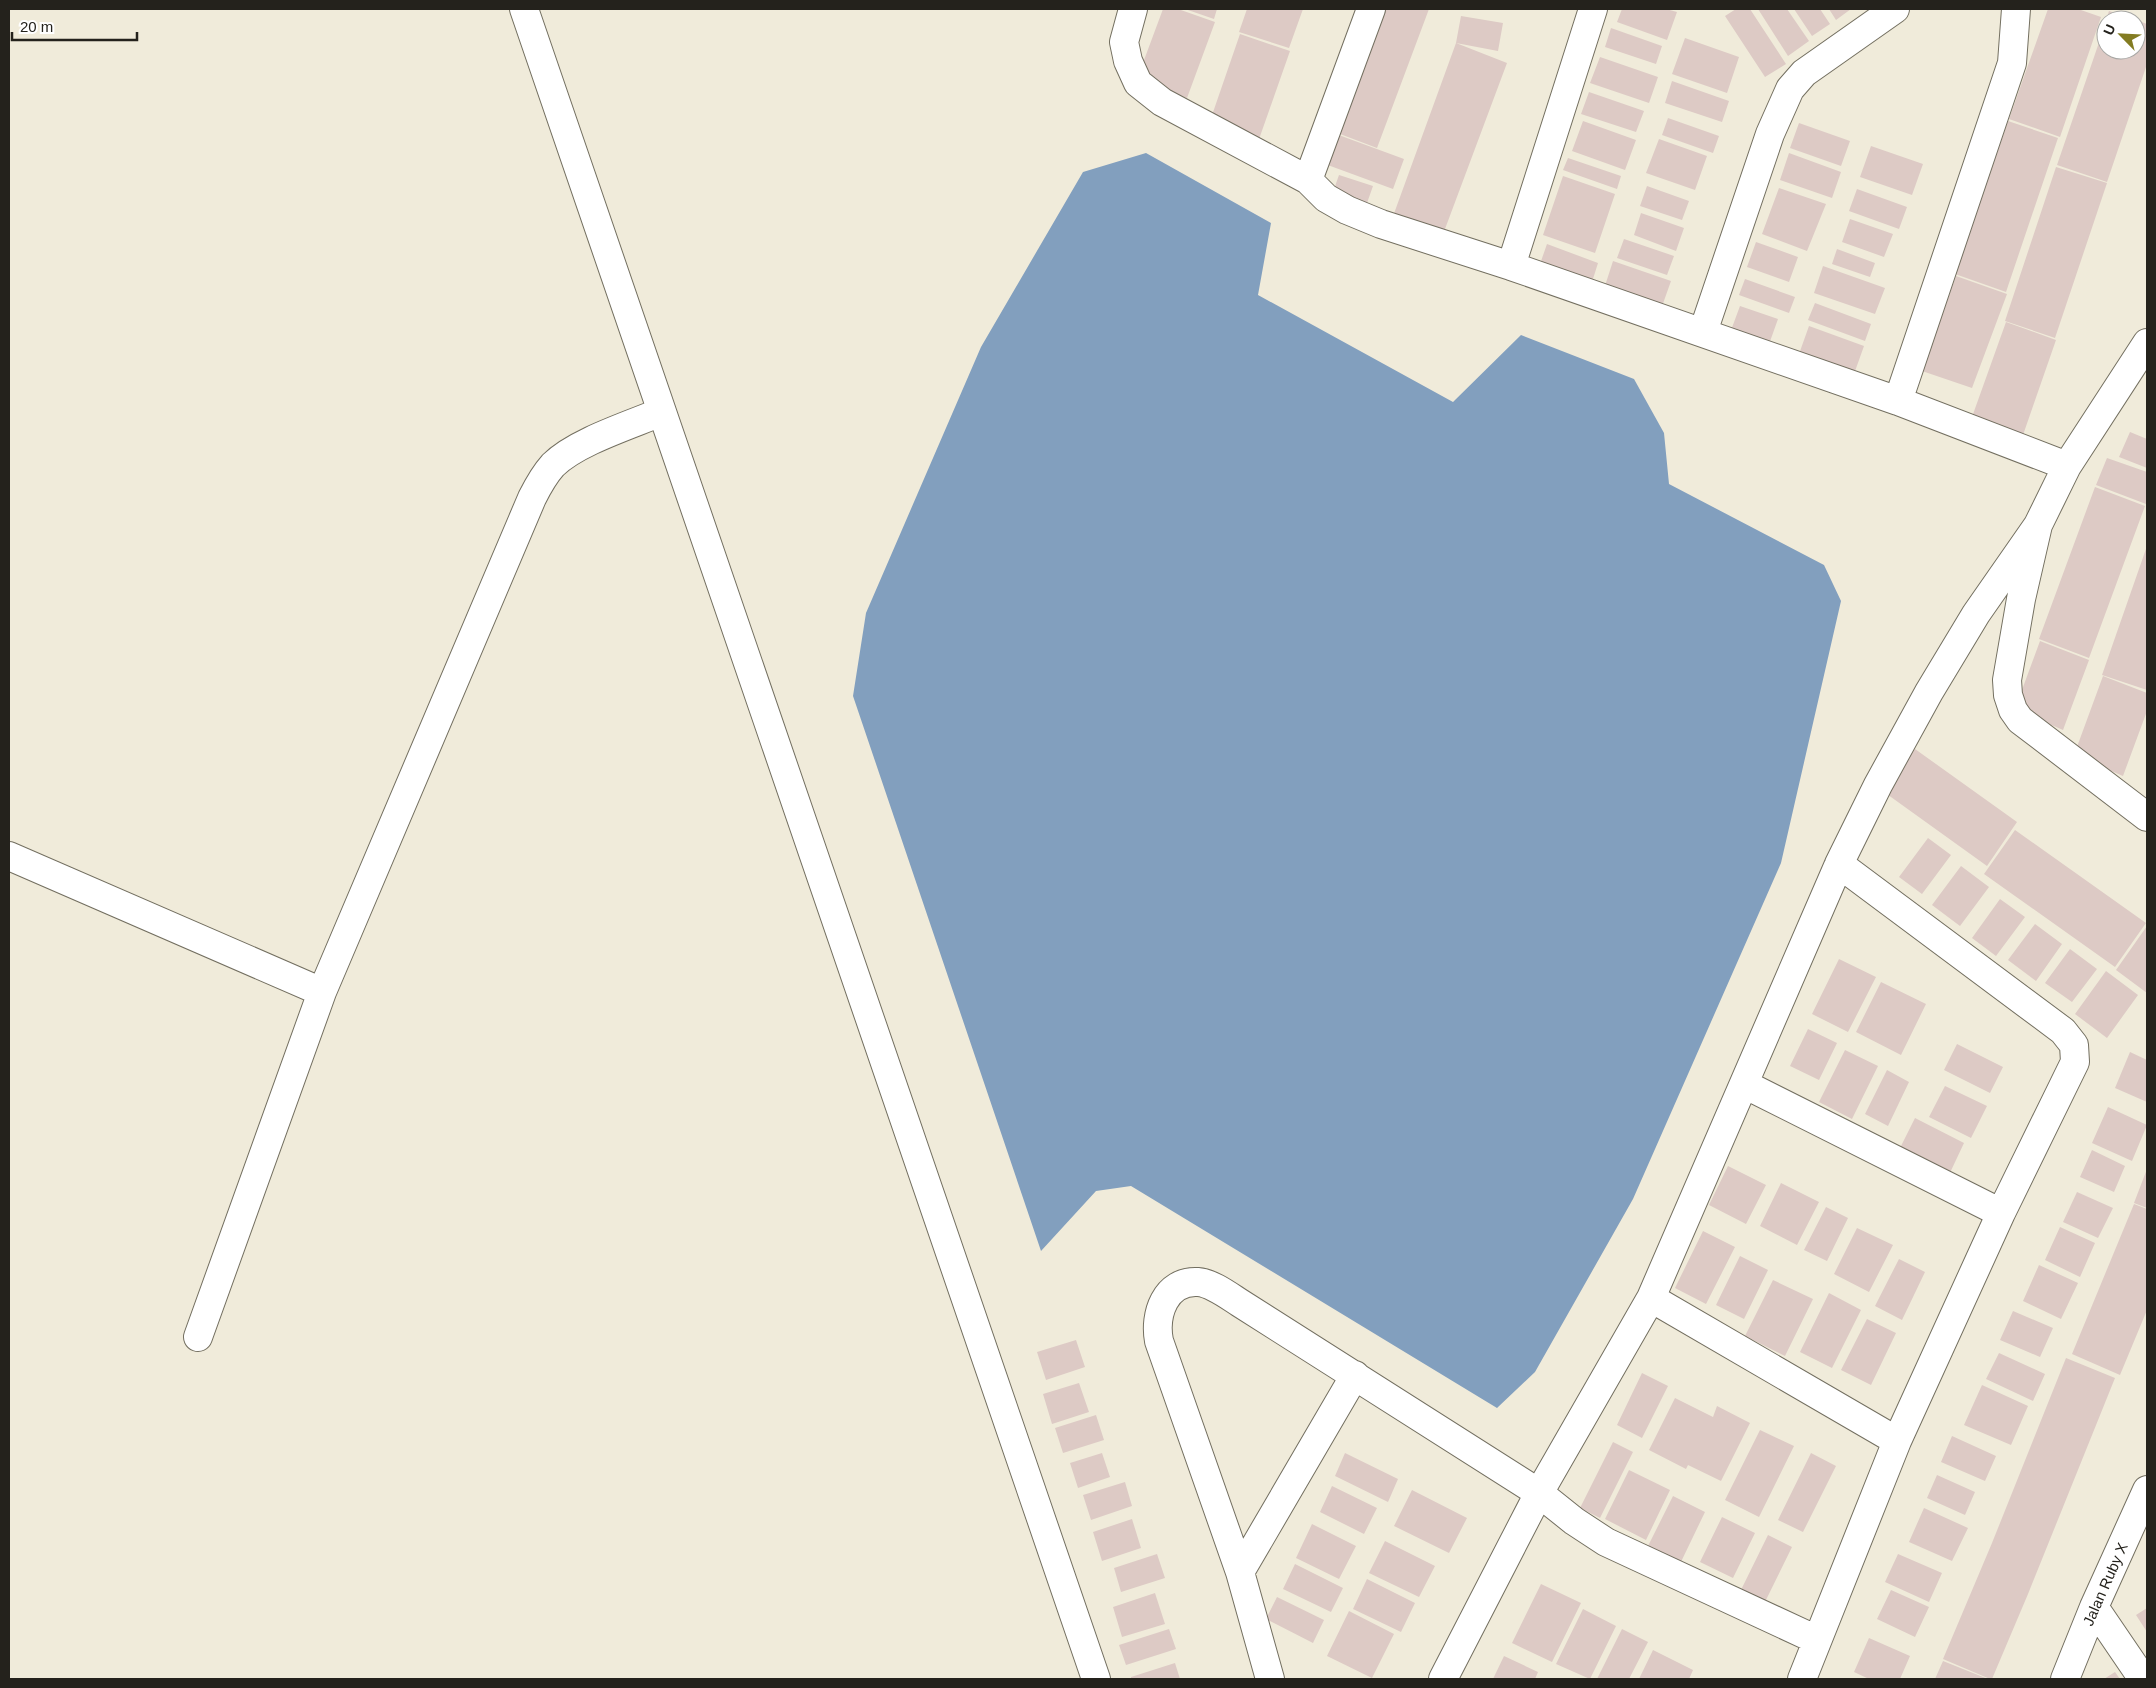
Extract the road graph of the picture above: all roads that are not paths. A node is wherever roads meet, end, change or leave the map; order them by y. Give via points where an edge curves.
1 (524, 9) edge
2 (1133, 9) edge
3 (1371, 9) edge
4 (1593, 9) edge
5 (1895, 9) edge
6 (2016, 9) edge
7 (1308, 180) junction
8 (1512, 266) junction
9 (1703, 332) junction
10 (2147, 344) edge
11 (1898, 401) junction
12 (661, 412) junction
13 (2067, 466) junction
14 (2038, 525) junction
15 (2147, 817) edge
16 (9, 856) edge
17 (1839, 864) junction
18 (322, 992) junction
19 (1744, 1084) junction
20 (2001, 1213) junction
21 (1651, 1298) junction
22 (198, 1337) dead end
23 (1356, 1375) junction
24 (1897, 1441) junction
25 (2147, 1490) edge
26 (1539, 1493) junction
27 (1240, 1572) junction
28 (2094, 1607) junction
29 (1817, 1640) junction
30 (1096, 1679) edge
31 (1270, 1679) edge
32 (1443, 1679) edge
33 (1802, 1679) edge
34 (2066, 1679) edge
35 (2143, 1679) edge

1 - 12 street
2 - 7 street via 1124,42 1138,83 1162,102
3 - 7 street
4 - 8 street
5 - 9 street via 1804,73 1790,89 1770,134
6 - 11 street via 2012,63
7 - 8 street via 1326,198 1347,210
8 - 9 street
9 - 11 street
10 - 13 street
11 - 13 street
12 - 18 street via 572,450 543,477
12 - 30 street
13 - 14 street
14 - 15 street via 2020,600 2008,680 2013,710 2031,730
14 - 17 street via 1976,614 1929,692
16 - 18 street
17 - 19 street
17 - 20 street via 2063,1031 2074,1045 2076,1062
18 - 22 street
19 - 20 street
19 - 21 street
20 - 24 street
21 - 24 street
21 - 26 street
23 - 26 street
23 - 27 street
23 - 27 street via 1222,1292 1200,1282 1186,1284 1166,1297 1158,1314 1156,1328 1159,1341
24 - 29 street
25 - 28 street, Jalan Ruby X
26 - 29 street via 1606,1542
26 - 32 street
27 - 31 street
28 - 34 street, Jalan Ruby X
28 - 35 street
29 - 33 street

